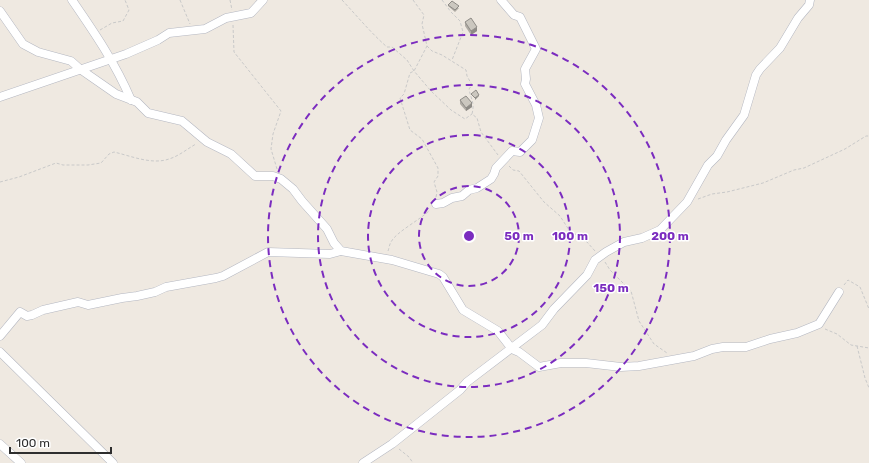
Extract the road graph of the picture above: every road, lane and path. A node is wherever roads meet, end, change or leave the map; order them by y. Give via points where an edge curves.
1 (72, 0) edge
2 (125, 0) edge
3 (180, 0) edge
4 (230, 0) edge
5 (263, 0) edge
6 (342, 0) edge
7 (414, 0) edge
8 (442, 0) edge
9 (501, 0) edge
10 (810, 0) edge
11 (0, 11) edge
12 (233, 15) junction
13 (192, 30) junction
14 (95, 33) junction
15 (427, 46) junction
16 (111, 59) junction
17 (451, 60) junction
18 (80, 69) junction
19 (414, 71) junction
20 (0, 97) edge
21 (131, 100) junction
22 (472, 114) junction
23 (869, 136) edge
24 (207, 142) junction
25 (503, 160) junction
26 (280, 179) junction
27 (0, 182) edge
28 (687, 202) junction
29 (436, 204) junction
30 (341, 251) junction
31 (386, 258) junction
32 (839, 292) joint
33 (869, 309) edge
34 (819, 324) junction
35 (0, 336) edge
36 (857, 346) junction
37 (512, 348) junction
38 (869, 348) edge
39 (0, 352) edge
40 (869, 388) edge
41 (0, 444) edge
42 (392, 444) junction
43 (21, 463) edge
44 (113, 463) edge
45 (363, 463) edge
46 (412, 463) edge

1 - 14 street
2 - 14 path via 129,10 123,21 112,23
3 - 13 path
4 - 12 path
5 - 12 street via 251,13
6 - 19 path via 374,36 407,60
7 - 15 path via 424,15 422,24
8 - 17 path via 460,21 464,32
9 - 25 street via 514,15 520,17 536,48 525,69 526,84 539,118 532,140 520,152 512,152
10 - 28 street via 780,48 756,75 744,115 717,156 708,164
11 - 18 street via 23,44 38,52 72,61
12 - 13 street via 205,29
12 - 26 path via 234,52 281,111 271,149
13 - 16 street via 169,33
14 - 16 street
15 - 17 path
15 - 19 path
16 - 18 street
16 - 21 street
17 - 22 path via 466,70 472,85 469,89 474,105
18 - 20 street
18 - 21 street via 116,94
19 - 22 path via 451,110 465,120
19 - 29 path via 410,73 404,94 400,98 410,130 422,139 438,168 438,176 434,182 437,192
21 - 24 street via 137,102 148,113 182,121
22 - 25 path via 477,118 481,132
23 - 28 path via 804,168
24 - 26 street via 231,154 255,176 273,176
24 - 27 path via 198,143 167,160 151,160 114,152 101,163 56,163
25 - 29 street via 491,179 478,188
26 - 30 street via 293,189 327,229
28 - 37 street via 660,230 624,242 595,260 586,275 542,325
29 - 31 path via 391,242
30 - 31 street
30 - 35 street via 330,254 268,252 216,278 88,305 78,302 43,310 32,316 20,312
31 - 37 street via 439,274 463,310 498,331
32 - 33 path via 848,280 860,287
32 - 34 street
34 - 36 path via 851,345
34 - 37 street via 746,347 717,348 694,356 639,366 561,363 539,367
36 - 38 path
36 - 40 path
37 - 42 street
39 - 44 street
41 - 43 street
42 - 45 street
42 - 46 path via 409,457

